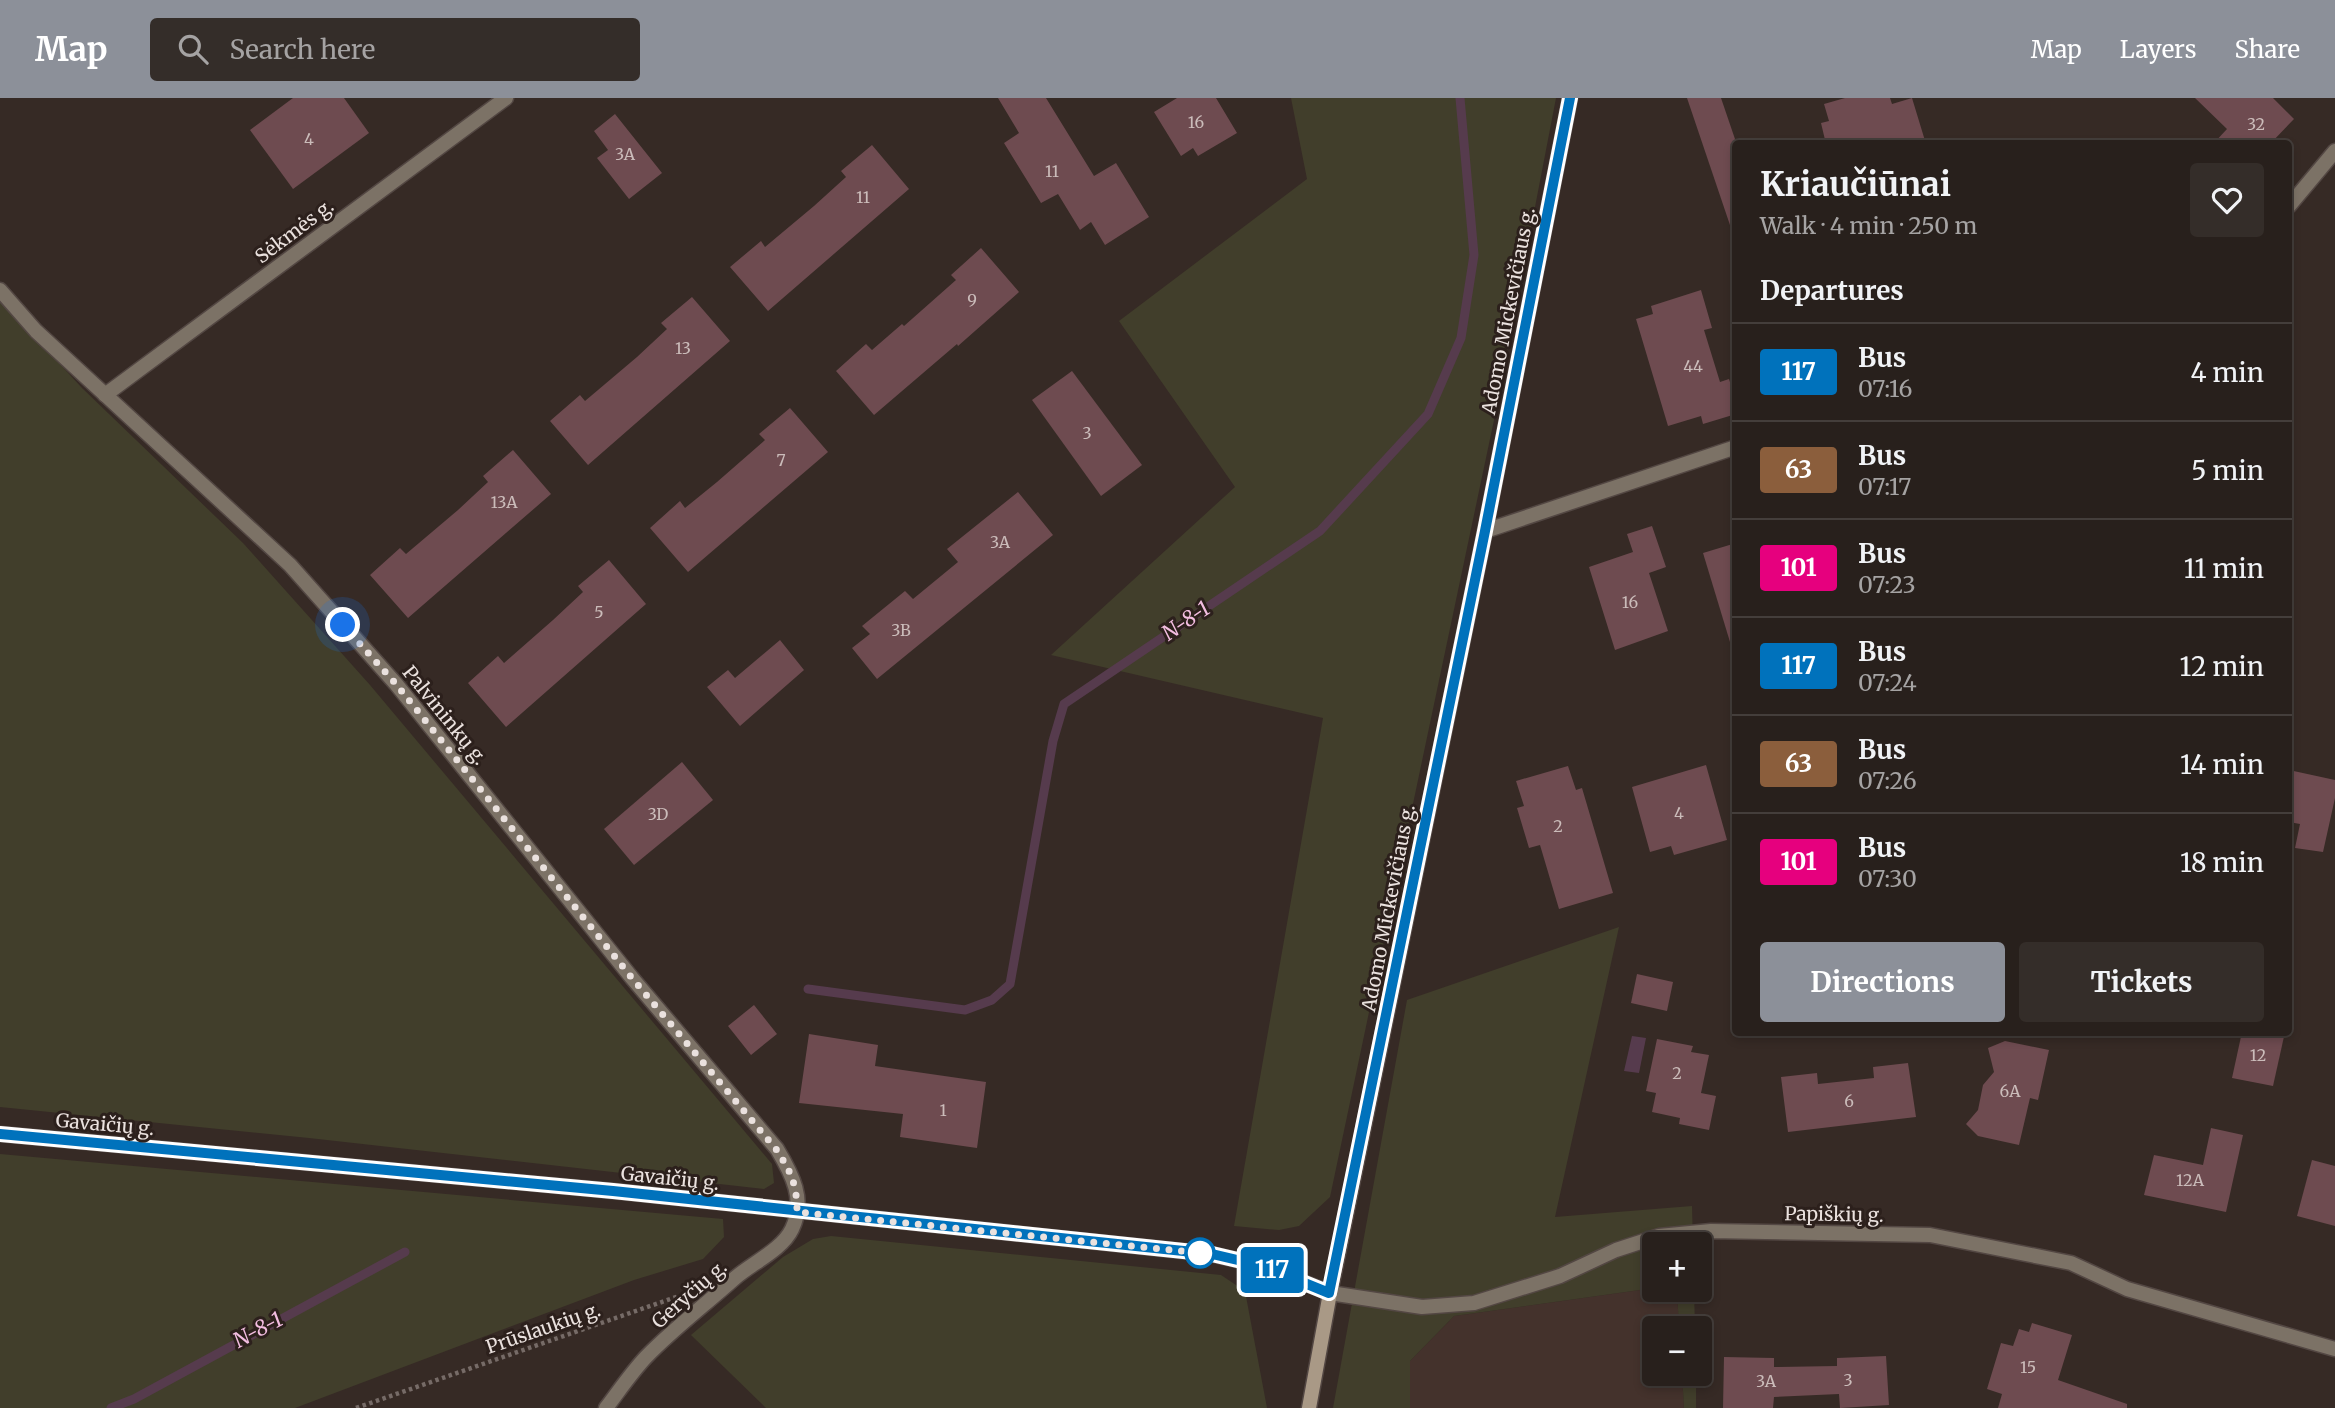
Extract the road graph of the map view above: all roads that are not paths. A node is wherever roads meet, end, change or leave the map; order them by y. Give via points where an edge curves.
1 (506, 98) edge
2 (1570, 98) edge
3 (2335, 151) edge
4 (2292, 202) edge
5 (0, 290) edge
6 (106, 395) junction
7 (1732, 448) edge
8 (1485, 531) junction
9 (0, 1134) edge
10 (797, 1212) junction
11 (1329, 1293) junction
12 (2335, 1349) edge
13 (606, 1408) edge
14 (1309, 1408) edge

1 - 6 street, Sėkmės g.
2 - 8 main road, Adomo Mickevičiaus g.
3 - 4 street
5 - 6 street, Palvininkų g. via 36,331
6 - 10 street, Palvininkų g. via 290,565 396,684 776,1149 793,1175
7 - 8 street
8 - 11 main road, Adomo Mickevičiaus g.
9 - 10 street, Gavaičių g.
10 - 11 street, Gavaičių g. via 1212,1254 1263,1266
10 - 13 street, Geryčių g. via 782,1242 646,1357
11 - 12 street, Papiškių g. via 1422,1307 1474,1303 1560,1276 1659,1236 1711,1231 1930,1235 2071,1262 2127,1289
11 - 14 main road, Adomo Mickevičiaus g.

